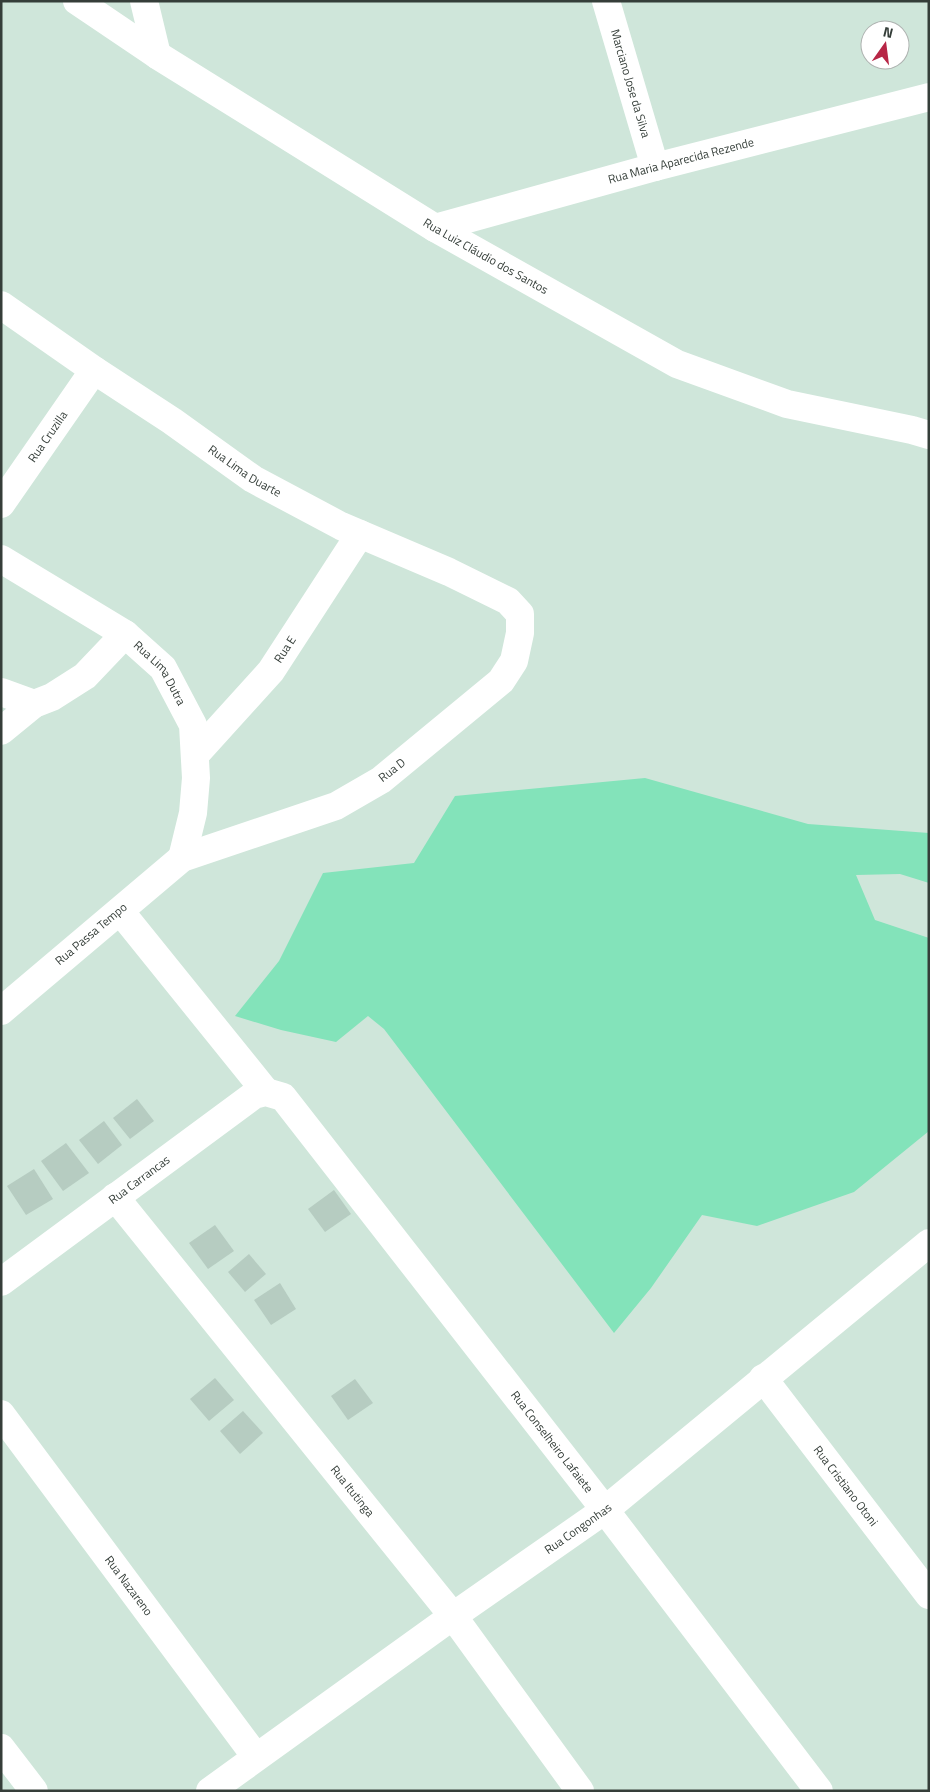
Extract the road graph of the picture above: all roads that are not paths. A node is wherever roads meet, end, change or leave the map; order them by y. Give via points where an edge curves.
1 (77, 1) edge
2 (144, 1) edge
3 (606, 1) edge
4 (157, 55) junction
5 (929, 97) edge
6 (655, 167) junction
7 (435, 228) junction
8 (1, 305) edge
9 (94, 370) junction
10 (923, 430) edge
11 (1, 504) edge
12 (360, 534) junction
13 (1, 559) edge
14 (508, 601) joint
15 (125, 634) junction
16 (1, 692) edge
17 (34, 704) junction
18 (1, 730) edge
19 (195, 754) junction
20 (182, 858) junction
21 (120, 911) junction
22 (1, 1011) edge
23 (274, 1094) junction
24 (115, 1197) junction
25 (927, 1249) edge
26 (1, 1282) edge
27 (763, 1378) junction
28 (1, 1414) edge
29 (605, 1510) junction
30 (929, 1595) edge
31 (453, 1616) junction
32 (1, 1748) edge
33 (256, 1758) junction
34 (34, 1791) edge
35 (210, 1791) edge
36 (580, 1791) edge
37 (819, 1791) edge

1 - 4 street, Rua Luiz Cláudio dos Santos
2 - 4 street
3 - 6 street, Marciano Jose da Silva
4 - 7 street, Rua Luiz Cláudio dos Santos
5 - 6 street, Rua Maria Aparecida Rezende
6 - 7 street, Rua Maria Aparecida Rezende
7 - 10 street, Rua Luiz Cláudio dos Santos via 677,364 787,404
8 - 9 street, Rua Lima Duarte
9 - 11 street, Rua Cruzilla
9 - 12 street, Rua Lima Duarte via 252,479
12 - 14 street, Rua Lima Duarte
12 - 19 street, Rua E via 271,670
13 - 15 street, Rua Lima Dutra
14 - 20 street, Rua D via 520,614 520,633 514,661 500,681 381,780 336,806
15 - 17 street via 85,676 52,697
15 - 19 street, Rua Lima Dutra via 163,668 193,725
16 - 17 street
17 - 18 street
19 - 20 street, Rua Lima Dutra via 192,813
20 - 21 street, Rua Passa Tempo
21 - 22 street, Rua Passa Tempo
21 - 23 street, Rua Conselheiro Lafaiete
23 - 24 street, Rua Carrancas via 254,1096
23 - 29 street, Rua Conselheiro Lafaiete
24 - 26 street, Rua Carrancas
24 - 31 street, Rua Itutinga
25 - 27 street, Rua Congonhas
27 - 29 street, Rua Congonhas
27 - 30 street, Rua Cristiano Otoni
28 - 33 street, Rua Nazareno
29 - 31 street, Rua Congonhas
29 - 37 street, Rua Conselheiro Lafaiete
31 - 33 street, Rua Congonhas
31 - 36 street, Rua Itutinga
32 - 34 street
33 - 35 street, Rua Congonhas

